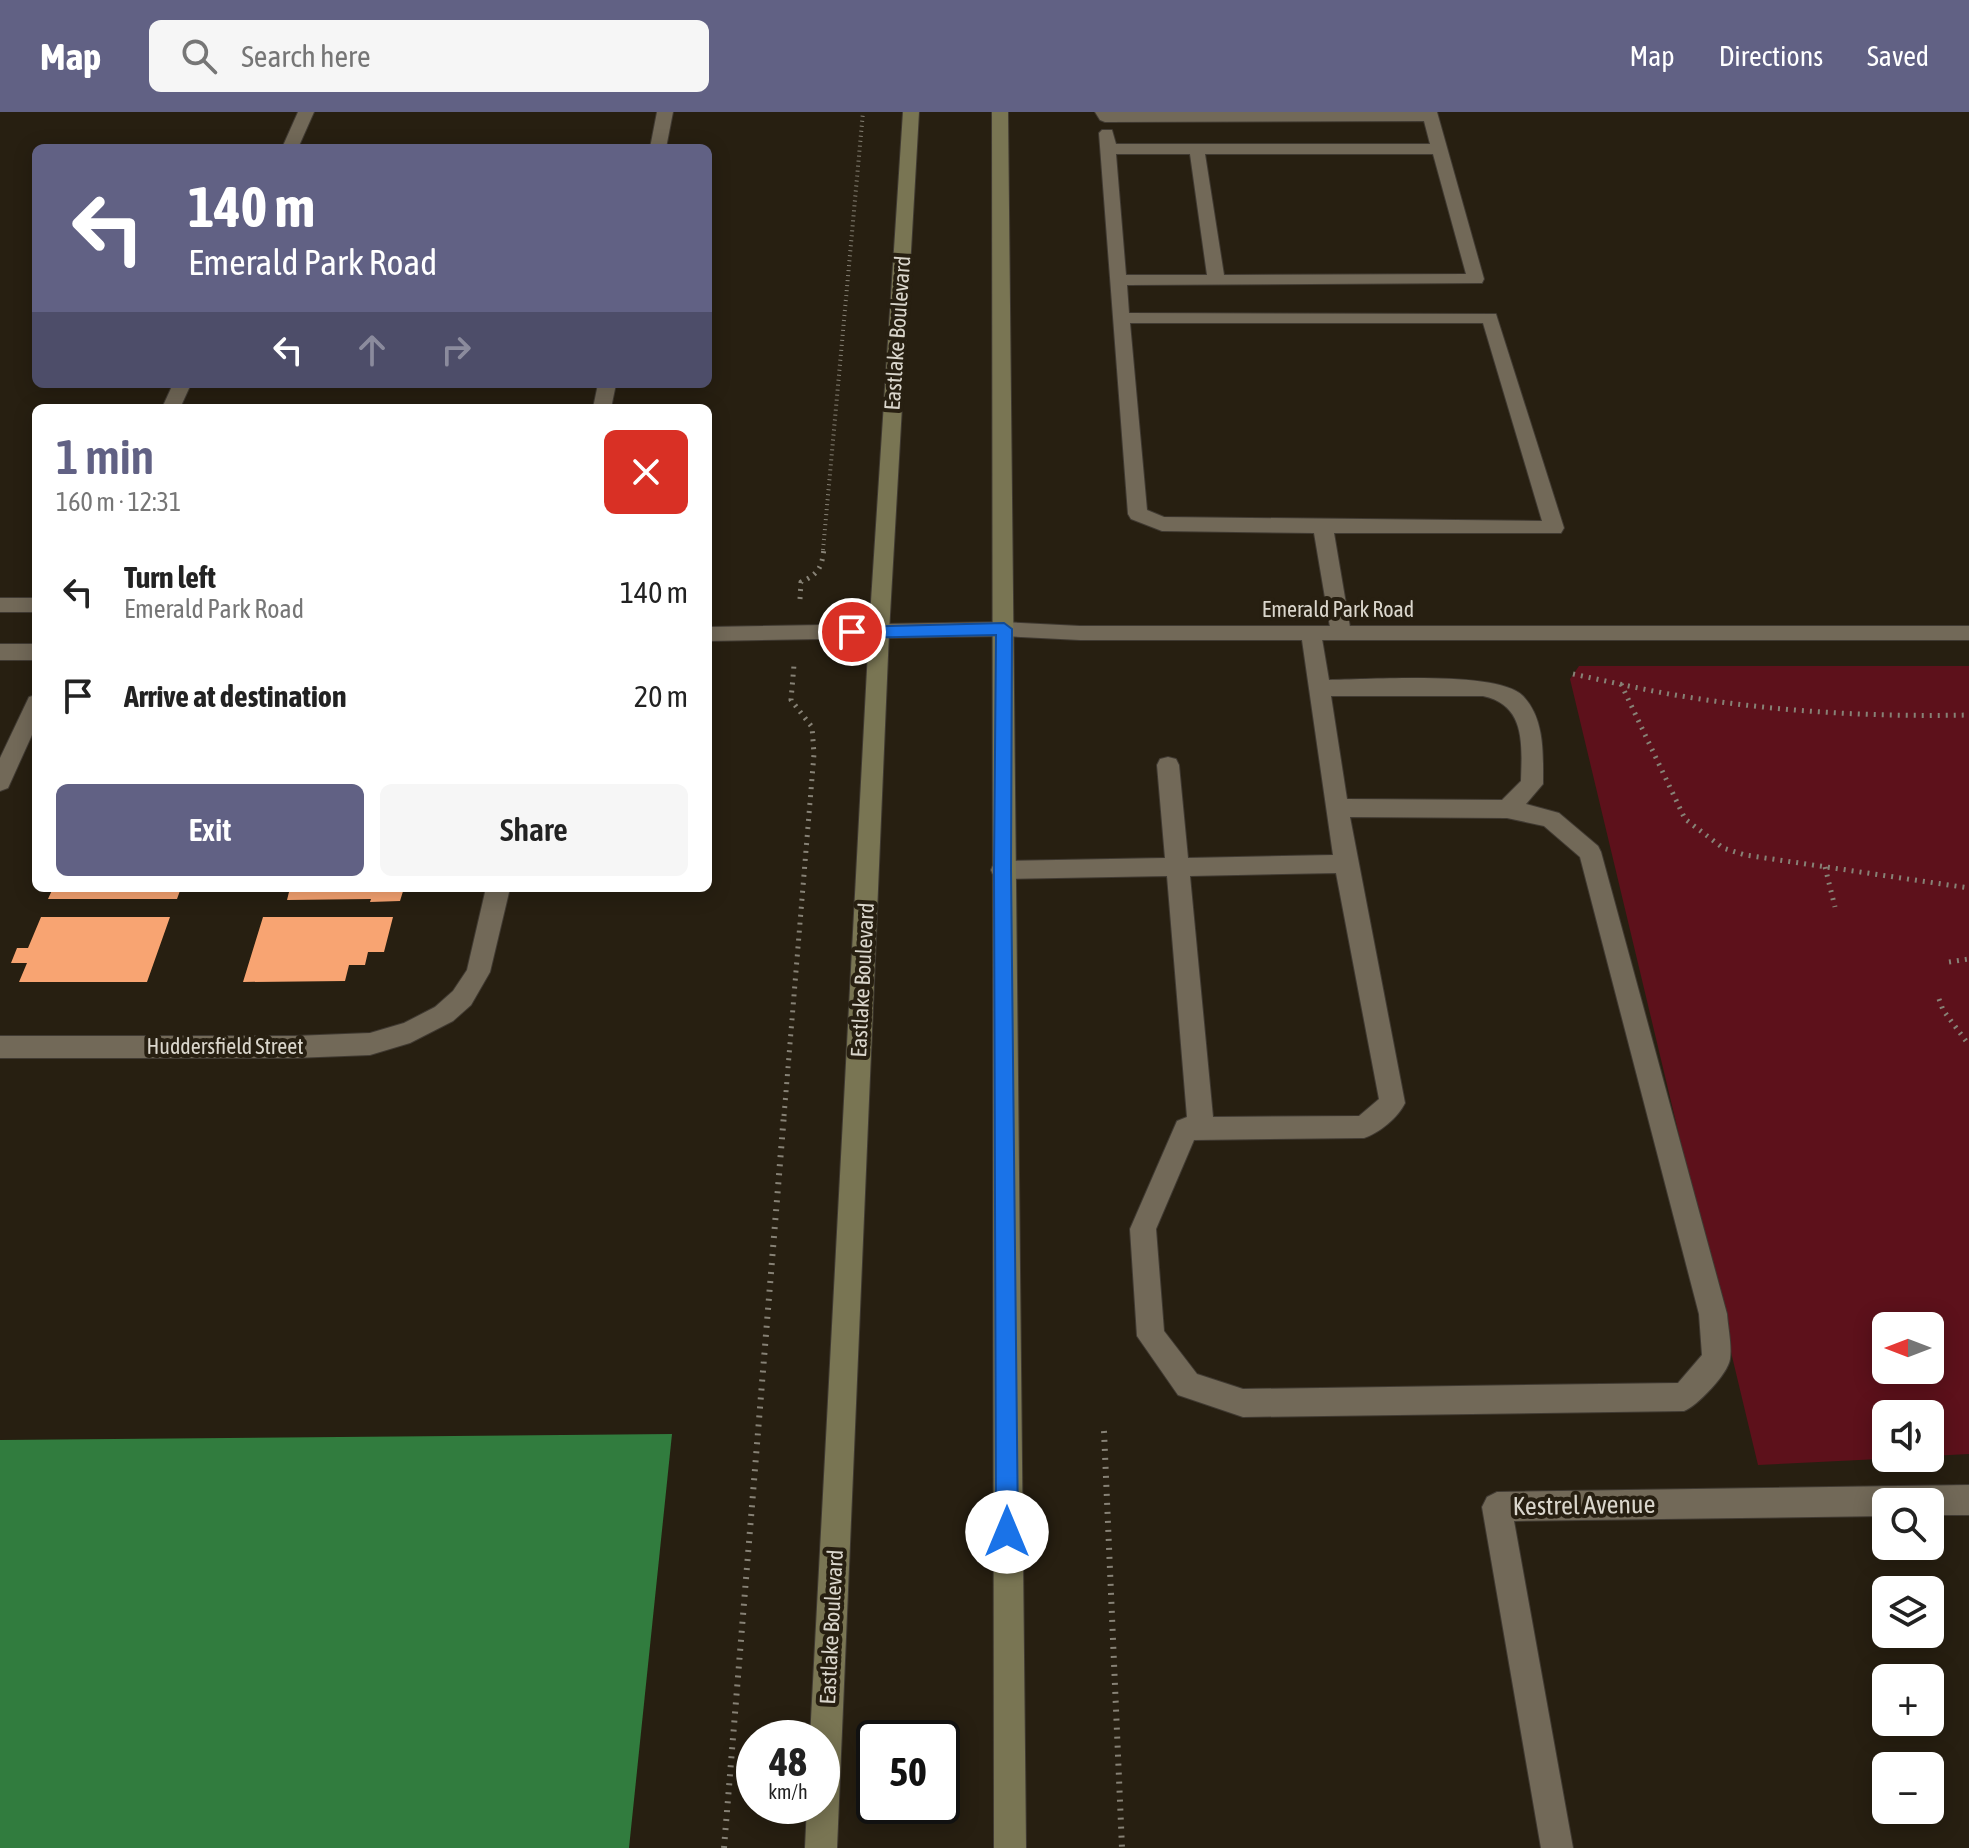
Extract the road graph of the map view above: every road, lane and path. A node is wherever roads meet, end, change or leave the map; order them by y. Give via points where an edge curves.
1 (306, 112) edge
2 (665, 112) edge
3 (863, 112) edge
4 (911, 112) edge
5 (1000, 112) edge
6 (1430, 114) edge
7 (1104, 115) edge
8 (292, 144) edge
9 (659, 144) edge
10 (1109, 149) junction
11 (1440, 149) junction
12 (1197, 150) junction
13 (1216, 279) junction
14 (1119, 280) junction
15 (1483, 298) junction
16 (1121, 318) junction
17 (1323, 526) junction
18 (801, 589) dead end
19 (0, 605) edge
20 (32, 605) edge
21 (1004, 629) junction
22 (879, 632) junction
23 (1311, 633) junction
24 (1341, 633) junction
25 (1969, 633) edge
26 (712, 634) edge
27 (0, 652) edge
28 (32, 652) edge
29 (1573, 674) dead end
30 (793, 675) dead end
31 (1621, 684) junction
32 (1320, 688) junction
33 (32, 712) edge
34 (1969, 715) edge
35 (1168, 765) dead end
36 (0, 782) edge
37 (1337, 808) junction
38 (1507, 809) junction
39 (1346, 864) junction
40 (1179, 866) junction
41 (1825, 867) junction
42 (1002, 870) junction
43 (1969, 888) edge
44 (497, 892) edge
45 (1835, 907) dead end
46 (1969, 959) edge
47 (1949, 962) dead end
48 (1939, 999) dead end
49 (1969, 1045) edge
50 (0, 1047) edge
51 (1201, 1129) junction
52 (1104, 1431) dead end
53 (1969, 1500) edge
54 (724, 1848) edge
55 (821, 1848) edge
56 (1010, 1848) edge
57 (1122, 1848) edge
58 (1557, 1848) edge

1 - 8 street
2 - 9 street
3 - 18 path via 822,566 801,582
4 - 22 main road, Eastlake Boulevard
5 - 21 main road
6 - 7 street
6 - 11 street
7 - 10 street
10 - 12 street
10 - 14 street
11 - 12 street
11 - 15 street
12 - 13 street
13 - 14 street
13 - 15 street
14 - 16 street
15 - 16 street
15 - 17 street via 1554,528
16 - 17 street via 1138,514 1162,524
17 - 24 street
19 - 20 street
21 - 22 street, Emerald Park Road
21 - 23 street, Emerald Park Road
21 - 42 main road
22 - 26 street, Emerald Park Road
22 - 55 main road, Eastlake Boulevard
23 - 24 street, Emerald Park Road
23 - 32 street
24 - 25 street, Emerald Park Road
27 - 28 street
29 - 31 path
30 - 54 path via 791,700 812,727 814,754
31 - 34 path via 1698,699 1820,712
31 - 41 path via 1691,826 1732,852
32 - 37 street
32 - 38 street via 1483,688 1508,695 1524,713 1532,784
33 - 36 street
35 - 40 street
37 - 38 street
37 - 39 street
38 - 51 street via 1551,819 1590,852 1713,1314 1716,1360 1684,1397 1243,1403 1188,1385 1151,1336 1143,1229 1186,1129
39 - 40 street
39 - 51 street via 1392,1103 1364,1127
40 - 42 street
40 - 51 street
41 - 43 path
41 - 45 path
42 - 56 main road
44 - 50 street, Huddersfield Street via 478,972 462,998 410,1032 370,1044 294,1047
46 - 47 path
48 - 49 path
52 - 57 path
53 - 58 street, Kestrel Avenue via 1497,1507

